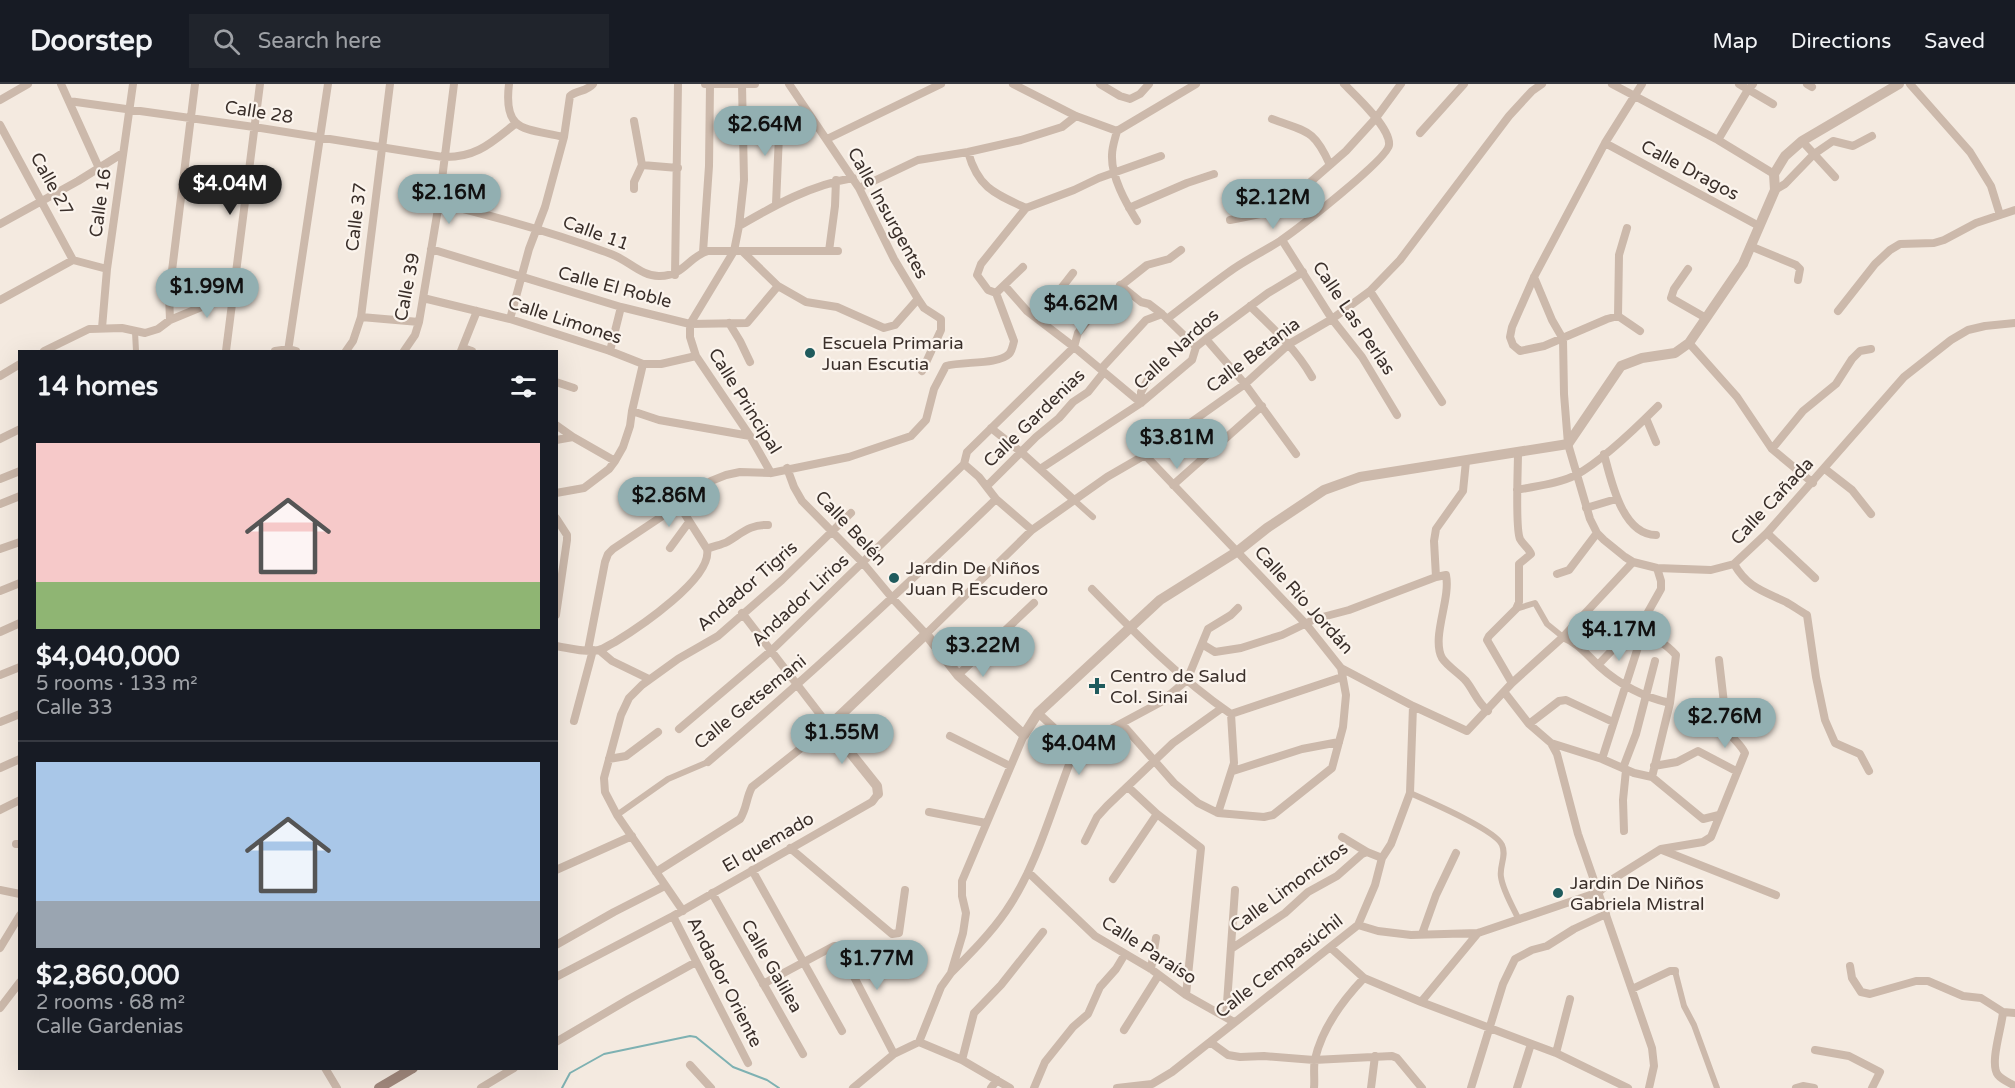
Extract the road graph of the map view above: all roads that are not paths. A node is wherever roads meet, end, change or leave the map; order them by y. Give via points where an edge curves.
1 (28, 84) edge
2 (61, 84) edge
3 (132, 84) edge
4 (195, 84) edge
5 (260, 84) edge
6 (328, 84) edge
7 (390, 84) edge
8 (454, 84) edge
9 (509, 84) edge
10 (593, 84) edge
11 (678, 84) edge
12 (755, 84) edge
13 (789, 84) edge
14 (941, 84) edge
15 (1013, 84) edge
16 (1100, 84) edge
17 (1149, 84) edge
18 (1196, 84) edge
19 (1344, 84) edge
20 (1401, 84) edge
21 (1464, 84) edge
22 (1542, 84) edge
23 (1612, 84) edge
24 (1642, 84) edge
25 (1739, 84) edge
26 (1899, 84) edge
27 (1910, 84) edge
28 (707, 85) edge
29 (742, 86) edge
30 (1751, 87) edge
31 (926, 88) edge
32 (1634, 97) junction
33 (0, 100) edge
34 (69, 101) junction
35 (1773, 104) dead end
36 (129, 110) junction
37 (780, 112) dead end
38 (1076, 116) junction
39 (1376, 118) junction
40 (190, 119) junction
41 (1272, 119) dead end
42 (634, 121) dead end
43 (515, 124) junction
44 (0, 125) edge
45 (254, 127) junction
46 (1117, 131) junction
47 (1420, 133) dead end
48 (1872, 136) dead end
49 (564, 137) junction
50 (320, 139) junction
51 (827, 139) junction
52 (1718, 140) junction
53 (1802, 141) junction
54 (1605, 143) junction
55 (381, 148) junction
56 (968, 152) junction
57 (123, 153) junction
58 (1814, 154) junction
59 (1161, 156) dead end
60 (443, 157) junction
61 (642, 165) junction
62 (1330, 165) junction
63 (99, 168) junction
64 (678, 168) junction
65 (1114, 173) junction
66 (1214, 174) dead end
67 (1774, 174) junction
68 (853, 177) junction
69 (1835, 177) dead end
70 (836, 180) junction
71 (859, 188) junction
72 (634, 189) dead end
73 (1775, 190) junction
74 (43, 201) junction
75 (439, 203) junction
76 (776, 204) junction
77 (1026, 208) junction
78 (1129, 208) junction
79 (2015, 210) edge
80 (2000, 215) junction
81 (1230, 220) dead end
82 (1137, 221) dead end
83 (0, 224) edge
84 (739, 226) junction
85 (1759, 226) junction
86 (1627, 228) dead end
87 (537, 230) junction
88 (1282, 240) junction
89 (1750, 246) junction
90 (431, 249) junction
91 (1181, 250) dead end
92 (738, 251) junction
93 (703, 252) junction
94 (73, 260) junction
95 (1023, 267) dead end
96 (107, 269) junction
97 (1688, 269) dead end
98 (1303, 272) junction
99 (1073, 273) dead end
100 (675, 275) junction
101 (522, 278) junction
102 (1534, 278) junction
103 (1798, 280) dead end
104 (1120, 285) junction
105 (778, 286) junction
106 (1005, 286) junction
107 (1370, 291) junction
108 (996, 293) junction
109 (233, 294) junction
110 (423, 298) junction
111 (918, 299) junction
112 (0, 300) edge
113 (1251, 306) junction
114 (621, 307) junction
115 (477, 311) junction
116 (1838, 311) dead end
117 (1165, 316) junction
118 (1618, 316) junction
119 (361, 317) junction
120 (1038, 318) junction
121 (1706, 318) junction
122 (510, 319) junction
123 (1332, 319) junction
124 (170, 320) junction
125 (419, 322) junction
126 (729, 323) junction
127 (2015, 323) edge
128 (690, 324) junction
129 (102, 328) junction
130 (1640, 331) dead end
131 (135, 332) junction
132 (1206, 339) junction
133 (1563, 339) junction
134 (1689, 343) junction
135 (1289, 344) junction
136 (1074, 347) junction
137 (1196, 347) junction
138 (462, 349) edge
139 (1871, 349) dead end
140 (46, 350) edge
141 (136, 350) edge
142 (226, 350) edge
143 (291, 350) edge
144 (347, 350) edge
145 (405, 350) edge
146 (609, 351) junction
147 (696, 356) junction
148 (750, 362) dead end
149 (643, 364) junction
150 (18, 365) edge
151 (922, 371) dead end
152 (1102, 371) junction
153 (1152, 372) dead end
154 (0, 376) edge
155 (1312, 377) dead end
156 (558, 383) edge
157 (1245, 384) junction
158 (574, 388) dead end
159 (1442, 402) dead end
160 (1141, 404) junction
161 (1262, 406) junction
162 (1658, 406) dead end
163 (632, 411) junction
164 (1397, 416) dead end
165 (1646, 418) junction
166 (558, 426) edge
167 (991, 428) junction
168 (18, 430) edge
169 (750, 436) junction
170 (573, 437) junction
171 (0, 439) edge
172 (558, 440) edge
173 (1656, 442) dead end
174 (1568, 444) junction
175 (1772, 449) junction
176 (1021, 452) junction
177 (1518, 453) junction
178 (1296, 454) dead end
179 (1604, 454) junction
180 (1145, 455) junction
181 (615, 461) junction
182 (964, 461) junction
183 (1466, 461) junction
184 (787, 468) junction
185 (1040, 469) junction
186 (1825, 469) junction
187 (18, 472) edge
188 (771, 472) junction
189 (1577, 474) junction
190 (0, 479) edge
191 (1813, 483) junction
192 (1173, 485) junction
193 (987, 486) junction
194 (1517, 490) junction
195 (558, 493) edge
196 (18, 497) edge
197 (996, 499) junction
198 (1616, 499) junction
199 (1074, 500) junction
200 (0, 504) edge
201 (679, 505) junction
202 (1586, 508) junction
203 (851, 513) dead end
204 (1871, 514) dead end
205 (1093, 517) dead end
206 (558, 521) edge
207 (689, 522) junction
208 (768, 525) dead end
209 (1032, 530) junction
210 (831, 532) junction
211 (1597, 533) junction
212 (1767, 533) junction
213 (1656, 535) dead end
214 (18, 543) edge
215 (670, 548) dead end
216 (0, 549) edge
217 (707, 549) junction
218 (1238, 551) junction
219 (1633, 562) junction
220 (863, 563) junction
221 (1734, 564) junction
222 (1657, 568) junction
223 (1557, 574) dead end
224 (1436, 577) junction
225 (1815, 578) dead end
226 (18, 584) edge
227 (1092, 589) dead end
228 (0, 591) edge
229 (893, 599) junction
230 (558, 601) edge
231 (1034, 603) dead end
232 (1238, 608) dead end
233 (1516, 609) junction
234 (742, 613) junction
235 (18, 624) edge
236 (1306, 624) junction
237 (1130, 628) junction
238 (0, 632) edge
239 (926, 634) junction
240 (1563, 636) junction
241 (1639, 640) junction
242 (1202, 644) junction
243 (558, 649) edge
244 (593, 650) junction
245 (772, 650) junction
246 (1719, 660) dead end
247 (1655, 661) dead end
248 (1598, 665) junction
249 (18, 668) edge
250 (1342, 673) junction
251 (0, 675) edge
252 (958, 675) junction
253 (649, 679) junction
254 (1187, 680) junction
255 (1512, 683) junction
256 (798, 685) junction
257 (1624, 685) junction
258 (1505, 693) junction
259 (1646, 696) junction
260 (1670, 703) junction
261 (1413, 706) junction
262 (1222, 708) junction
263 (1488, 711) junction
264 (1038, 712) junction
265 (1231, 714) junction
266 (18, 715) edge
267 (574, 720) dead end
268 (0, 722) edge
269 (1613, 722) junction
270 (1122, 724) junction
271 (1529, 724) junction
272 (829, 726) junction
273 (679, 729) dead end
274 (658, 732) dead end
275 (950, 735) dead end
276 (1024, 735) junction
277 (1339, 741) junction
278 (1551, 743) junction
279 (1078, 750) junction
280 (609, 759) junction
281 (1602, 759) junction
282 (18, 760) edge
283 (1155, 761) junction
284 (708, 762) joint
285 (1010, 766) junction
286 (1654, 766) junction
287 (0, 768) edge
288 (1625, 769) junction
289 (1233, 771) junction
290 (1736, 771) junction
291 (1869, 771) dead end
292 (1652, 777) junction
293 (1128, 787) junction
294 (1410, 793) junction
295 (878, 794) joint
296 (18, 801) edge
297 (0, 810) edge
298 (929, 812) dead end
299 (1218, 813) junction
300 (1158, 814) junction
301 (617, 815) junction
302 (1719, 815) junction
303 (986, 823) junction
304 (1624, 831) dead end
305 (632, 836) junction
306 (1342, 837) dead end
307 (1085, 841) dead end
308 (790, 848) junction
309 (1660, 849) junction
310 (1367, 852) junction
311 (1456, 853) dead end
312 (1382, 858) junction
313 (558, 869) edge
314 (752, 870) junction
315 (656, 872) junction
316 (1028, 872) junction
317 (1113, 879) dead end
318 (665, 886) junction
319 (0, 890) edge
320 (905, 890) dead end
321 (1235, 890) dead end
322 (1599, 892) junction
323 (712, 893) junction
324 (18, 894) edge
325 (1776, 895) dead end
326 (683, 911) junction
327 (1606, 914) junction
328 (673, 916) junction
329 (18, 918) edge
330 (1519, 920) junction
331 (1358, 926) junction
332 (1042, 932) dead end
333 (1478, 933) junction
334 (1422, 934) junction
335 (1156, 938) dead end
336 (558, 944) edge
337 (0, 948) edge
338 (1331, 948) junction
339 (1231, 949) junction
340 (1125, 954) junction
341 (696, 962) junction
342 (803, 962) junction
343 (1850, 966) dead end
344 (1151, 969) junction
345 (1675, 971) joint
346 (951, 973) junction
347 (558, 976) edge
348 (1158, 976) junction
349 (1364, 978) junction
350 (763, 984) junction
351 (18, 985) edge
352 (1632, 989) junction
353 (1186, 995) junction
354 (1570, 999) dead end
355 (1420, 1002) junction
356 (0, 1008) edge
357 (2003, 1012) junction
358 (2015, 1013) edge
359 (1230, 1020) junction
360 (1489, 1027) junction
361 (1124, 1030) dead end
362 (842, 1031) dead end
363 (558, 1041) edge
364 (919, 1042) junction
365 (1210, 1042) junction
366 (1531, 1044) junction
367 (1815, 1050) dead end
368 (1556, 1053) junction
369 (803, 1054) dead end
370 (894, 1054) junction
371 (1375, 1056) junction
372 (962, 1060) junction
373 (1314, 1060) junction
374 (748, 1063) dead end
375 (690, 1065) dead end
376 (326, 1070) edge
377 (410, 1070) edge
378 (511, 1070) edge
379 (997, 1080) junction
380 (1153, 1086) edge
381 (2015, 1086) edge
382 (1798, 1087) edge
383 (337, 1088) edge
384 (379, 1088) edge
385 (481, 1088) edge
386 (711, 1088) edge
387 (853, 1088) edge
388 (992, 1088) edge
389 (1010, 1088) edge
390 (1034, 1088) edge
391 (1117, 1088) edge
392 (1314, 1088) edge
393 (1371, 1088) edge
394 (1422, 1088) edge
395 (1471, 1088) edge
396 (1517, 1088) edge
397 (1628, 1088) edge
398 (1649, 1088) edge
399 (1717, 1088) edge
400 (1814, 1088) edge
401 (1872, 1088) edge

1 - 33 street
2 - 34 street
3 - 36 street, Calle 16
4 - 40 street
5 - 45 street
6 - 50 street
7 - 55 street, Calle 37
8 - 60 street, Calle 39
9 - 43 street via 507,102
10 - 49 street via 588,90 570,96
11 - 64 street
12 - 29 street
13 - 51 street, Calle Insurgentes
14 - 31 street
15 - 38 street
16 - 17 street via 1130,99
18 - 46 street
19 - 39 street
20 - 39 street
21 - 47 street
22 - 107 street, Calle Betania via 1509,116 1400,260
23 - 32 street
24 - 32 street
25 - 30 street
26 - 53 street
27 - 80 street via 1971,152 1991,186
28 - 29 street
28 - 93 street via 709,166
29 - 84 street via 744,180
30 - 35 street
30 - 52 street
31 - 51 street
32 - 52 street
32 - 54 street
34 - 36 street, Calle 28
34 - 63 street
36 - 40 street, Calle 28
36 - 57 street, Calle 16
37 - 76 street
38 - 46 street
38 - 56 street via 1062,127
39 - 62 street
39 - 88 street, Calle Gardenias via 1390,147 1370,169
40 - 45 street, Calle 28
40 - 124 street via 169,295
41 - 62 street via 1313,136
42 - 61 street
43 - 49 street
43 - 60 street, Calle 28 via 477,152 460,158
44 - 74 street, Calle 27
45 - 50 street, Calle 28
45 - 109 street
46 - 65 street via 1112,153
48 - 58 street via 1853,146 1833,141
49 - 87 street
50 - 55 street, Calle 28
50 - 143 street
51 - 68 street, Calle Insurgentes
52 - 67 street
53 - 58 street
53 - 67 street via 1785,156
54 - 85 street, Calle Dragos
54 - 102 street
55 - 60 street, Calle 28
55 - 119 street, Calle 37
56 - 71 street via 918,160
56 - 77 street via 972,170 991,192
57 - 63 street
57 - 96 street, Calle 16
58 - 69 street
58 - 73 street
59 - 65 street
60 - 75 street, Calle 39
61 - 64 street
61 - 72 street
62 - 81 street via 1283,205
63 - 74 street
64 - 100 street
65 - 77 street
65 - 78 street
66 - 78 street
67 - 73 street
68 - 70 street
68 - 71 street, Calle Insurgentes
70 - 76 street
70 - 92 street via 833,251
71 - 111 street, Calle Insurgentes
73 - 85 street
74 - 83 street
74 - 94 street, Calle 27
75 - 87 street, Calle 11
75 - 90 street, Calle 39
76 - 84 street
77 - 108 street via 981,264 978,275 982,283
78 - 82 street
79 - 80 street
80 - 116 street via 1934,243 1900,244 1868,271
84 - 92 street
85 - 89 street
86 - 118 street via 1619,255
87 - 100 street, Calle 11 via 613,254 652,276
87 - 101 street
88 - 98 street, Calle Las Perlas
88 - 117 street, Calle Gardenias
89 - 103 street via 1796,265 1800,269
89 - 121 street via 1743,264
90 - 101 street, Calle El Roble
90 - 110 street, Calle 39
91 - 104 street, Andador Lirios via 1169,259 1147,265
92 - 93 street
92 - 105 street
92 - 128 street
93 - 100 street
94 - 96 street
94 - 112 street
95 - 106 street
96 - 129 street, Calle 16
97 - 121 street via 1671,298
98 - 113 street, Calle Nardos
98 - 123 street, Calle Las Perlas
99 - 120 street
101 - 114 street, Calle El Roble
101 - 122 street
102 - 133 street, Calle Cañada
102 - 133 street via 1512,327 1513,345 1520,351
104 - 117 street
104 - 136 street, Andador Lirios via 1078,333
105 - 111 street via 806,302 837,307 884,328 895,325
105 - 126 street, Calle El Roble via 747,323
106 - 108 street
106 - 120 street
107 - 123 street, Calle Betania
107 - 159 street
108 - 184 street via 1014,341 1008,355 946,366 934,389 926,420 911,436 849,457
109 - 124 street
109 - 142 street
110 - 115 street, Calle Limones
110 - 125 street, Calle 39
111 - 151 street, Calle Insurgentes via 941,319 942,325
113 - 132 street, Calle Nardos
113 - 135 street
114 - 128 street, Calle El Roble
114 - 146 street
115 - 122 street, Calle Limones
115 - 138 street
117 - 137 street
117 - 152 street, Calle Gardenias via 1146,320
118 - 130 street
118 - 133 street
119 - 125 street
119 - 144 street, Calle 37
120 - 136 street
121 - 134 street
122 - 146 street, Calle Limones
123 - 135 street, Calle Betania
123 - 164 street, Calle Las Perlas via 1362,357
124 - 131 street via 158,329
125 - 145 street, Calle 39
126 - 128 street, Calle El Roble
126 - 148 street
127 - 186 street, Calle Cañada via 1968,330 1951,340 1888,393
128 - 147 street, Calle Principal
129 - 131 street
129 - 140 street via 76,334
131 - 141 street
132 - 137 street, Calle Nardos
132 - 157 street
133 - 174 street, Calle Cañada
134 - 174 street via 1675,352 1621,366
134 - 175 street via 1737,397
135 - 155 street
135 - 157 street, Calle Betania
136 - 152 street
136 - 167 street, Andador Lirios
137 - 160 street, Calle Nardos via 1192,360
139 - 175 street via 1860,351 1852,359 1836,384 1803,411
146 - 149 street, Calle Limones
147 - 149 street, Calle Limones
147 - 169 street, Calle Principal
149 - 163 street
150 - 154 street
152 - 160 street
152 - 176 street, Calle Gardenias via 1088,392
153 - 160 street via 1141,392
156 - 158 street
157 - 161 street
157 - 180 street, Calle Betania
160 - 185 street, Calle Nardos
161 - 178 street
161 - 192 street
162 - 165 street
163 - 169 street via 659,420
163 - 181 street via 623,447
165 - 173 street
165 - 179 street
166 - 170 street
167 - 176 street
167 - 182 street, Andador Lirios via 967,452
168 - 171 street
169 - 188 street, Calle Principal
170 - 172 street
170 - 181 street
174 - 177 street
174 - 189 street, Calle Cañada
175 - 191 street
176 - 185 street
176 - 193 street, Calle Gardenias
177 - 183 street
177 - 194 street
179 - 189 street
179 - 198 street
180 - 192 street, Calle Río Jordán
180 - 199 street, Calle Betania
181 - 195 street via 584,488
182 - 193 street
182 - 220 street, Andador Lirios
183 - 218 street via 1360,477 1324,490
183 - 224 street via 1463,491 1436,529
184 - 188 street
184 - 210 street, Calle Belén via 802,501
185 - 199 street
186 - 191 street, Calle Cañada
186 - 204 street via 1852,490
187 - 190 street
188 - 201 street via 726,475 711,481
189 - 194 street
189 - 202 street, Calle Cañada
191 - 212 street, Calle Cañada
192 - 218 street, Calle Río Jordán
193 - 197 street
194 - 233 street via 1519,538 1531,554 1519,564
196 - 200 street
197 - 209 street
197 - 229 street
198 - 202 street
198 - 213 street via 1638,530
199 - 205 street
199 - 209 street, Calle Betania
201 - 207 street
201 - 244 street via 608,554
202 - 211 street, Calle Cañada
203 - 210 street, Andador Tigris
206 - 230 street via 567,540
207 - 215 street
207 - 217 street
208 - 217 street via 751,527
209 - 239 street, Calle Betania
210 - 220 street, Calle Belén
210 - 234 street, Andador Tigris
211 - 219 street, Calle Cañada
211 - 223 street via 1569,570
212 - 221 street, Calle Cañada
212 - 225 street
214 - 216 street
217 - 244 street via 708,557 698,575 659,613 641,627
218 - 236 street, Calle Río Jordán
218 - 237 street via 1160,600
219 - 222 street, Calle Cañada
219 - 240 street
220 - 229 street, Calle Belén
220 - 245 street, Andador Lirios
221 - 222 street, Calle Cañada via 1711,570
221 - 291 street via 1741,577 1758,591 1807,615 1824,720 1835,743 1860,754
222 - 241 street via 1661,589 1643,621
224 - 236 street
224 - 263 street via 1446,575 1449,587 1439,650 1443,660 1467,682
226 - 228 street
227 - 237 street
229 - 239 street, Calle Belén
229 - 256 street, Calle Getsemani
231 - 252 street
232 - 242 street via 1208,629
233 - 240 street via 1534,603 1547,624
233 - 255 street via 1487,640
234 - 245 street
234 - 253 street, Andador Tigris via 718,636
235 - 238 street
236 - 242 street via 1241,648 1215,652
236 - 250 street, Calle Río Jordán
237 - 254 street
237 - 264 street
239 - 252 street, Calle Belén
239 - 272 street, Calle Betania
240 - 248 street
240 - 255 street
241 - 248 street via 1630,636
241 - 257 street
241 - 260 street via 1663,643 1676,655
242 - 254 street
243 - 244 street
244 - 253 street
244 - 267 street
245 - 256 street
245 - 273 street, Andador Lirios
246 - 290 street via 1727,729 1745,753
247 - 259 street
248 - 257 street
249 - 251 street
250 - 261 street, Calle Río Jordán
250 - 265 street
250 - 277 street via 1346,695
252 - 276 street, Calle Belén
253 - 280 street, Andador Tigris via 629,698
254 - 262 street
254 - 270 street via 1161,702
255 - 258 street
256 - 272 street
256 - 284 street, Calle Getsemani
257 - 259 street
257 - 269 street
258 - 263 street
258 - 271 street
259 - 260 street
259 - 288 street
260 - 286 street
261 - 263 street, Calle Río Jordán via 1467,731
261 - 294 street, Calle Cempasúchil
262 - 265 street
262 - 283 street
264 - 276 street
264 - 279 street
265 - 289 street
266 - 268 street
269 - 271 street via 1566,700
269 - 281 street
270 - 279 street
270 - 283 street
271 - 278 street
272 - 295 street via 877,786
272 - 315 street, Calle Betania via 752,787 740,819
274 - 280 street via 626,756
275 - 285 street
276 - 285 street
277 - 289 street
277 - 299 street via 1332,768 1273,814 1264,817
278 - 281 street
278 - 322 street
279 - 316 street
280 - 301 street, Andador Tigris via 604,792
281 - 288 street
282 - 287 street
283 - 293 street
283 - 299 street via 1198,803
284 - 301 street, Calle Getsemani via 668,780
285 - 303 street
286 - 290 street via 1677,762 1698,751
286 - 292 street
288 - 292 street
288 - 304 street
289 - 299 street
290 - 302 street
292 - 302 street via 1703,819
293 - 300 street
293 - 307 street via 1097,817
294 - 312 street, Calle Cempasúchil
294 - 330 street via 1499,840 1504,855 1501,877
295 - 308 street, El quemado
296 - 297 street
298 - 303 street
300 - 317 street
300 - 353 street via 1201,848
301 - 305 street, Andador Tigris
302 - 309 street via 1711,837 1703,842
303 - 346 street via 962,881 966,913
305 - 313 street
305 - 315 street, Andador Tigris
306 - 310 street
308 - 314 street, El quemado
308 - 320 street via 892,934 899,933
309 - 322 street
309 - 325 street
310 - 312 street
310 - 339 street, Calle Limoncitos
311 - 334 street
312 - 331 street, Calle Cempasúchil via 1376,885
314 - 323 street, El quemado
314 - 342 street
315 - 318 street, Andador Tigris
316 - 340 street, Calle Paraíso via 1095,936
316 - 346 street via 1006,910
318 - 326 street, Andador Tigris
318 - 336 street
319 - 324 street
321 - 339 street
322 - 327 street
322 - 330 street
323 - 326 street, El quemado
323 - 350 street, Calle Galilea
326 - 328 street, El quemado
327 - 352 street
327 - 360 street via 1547,946 1515,958
328 - 341 street, Andador Oriente
328 - 347 street, El quemado
329 - 337 street
330 - 333 street
331 - 334 street
331 - 338 street, Calle Cempasúchil
332 - 372 street via 974,1013
333 - 334 street
333 - 355 street
335 - 344 street
338 - 349 street
338 - 359 street, Calle Cempasúchil
339 - 359 street
340 - 344 street, Calle Paraíso
340 - 390 street via 1100,987 1088,1014 1045,1062
341 - 363 street
341 - 374 street, Andador Oriente
342 - 350 street
342 - 362 street
342 - 370 street via 834,946 841,948
343 - 357 street via 1861,992 1870,994 1928,981 1963,996 1981,998
344 - 348 street, Calle Paraíso
345 - 352 street
345 - 399 street via 1684,1006
346 - 364 street via 941,987
348 - 353 street, Calle Paraíso
348 - 361 street
349 - 355 street
349 - 373 street via 1334,1015
350 - 369 street, Calle Galilea
351 - 356 street
352 - 398 street via 1652,1047 1654,1066
353 - 359 street, Calle Paraíso
354 - 368 street
355 - 360 street
357 - 358 street
357 - 381 street via 1995,1070
359 - 365 street, Calle Cempasúchil
360 - 366 street
360 - 395 street
364 - 370 street
364 - 372 street
365 - 373 street via 1240,1058
365 - 380 street, Calle Cempasúchil
366 - 368 street
366 - 396 street
367 - 401 street via 1849,1056 1880,1072
368 - 397 street
370 - 387 street
371 - 373 street
371 - 393 street
371 - 394 street via 1397,1058
372 - 379 street
373 - 392 street
375 - 386 street
376 - 383 street
377 - 384 main road
378 - 385 street
379 - 388 street
379 - 389 street
380 - 391 street, Calle Cempasúchil
382 - 400 street

